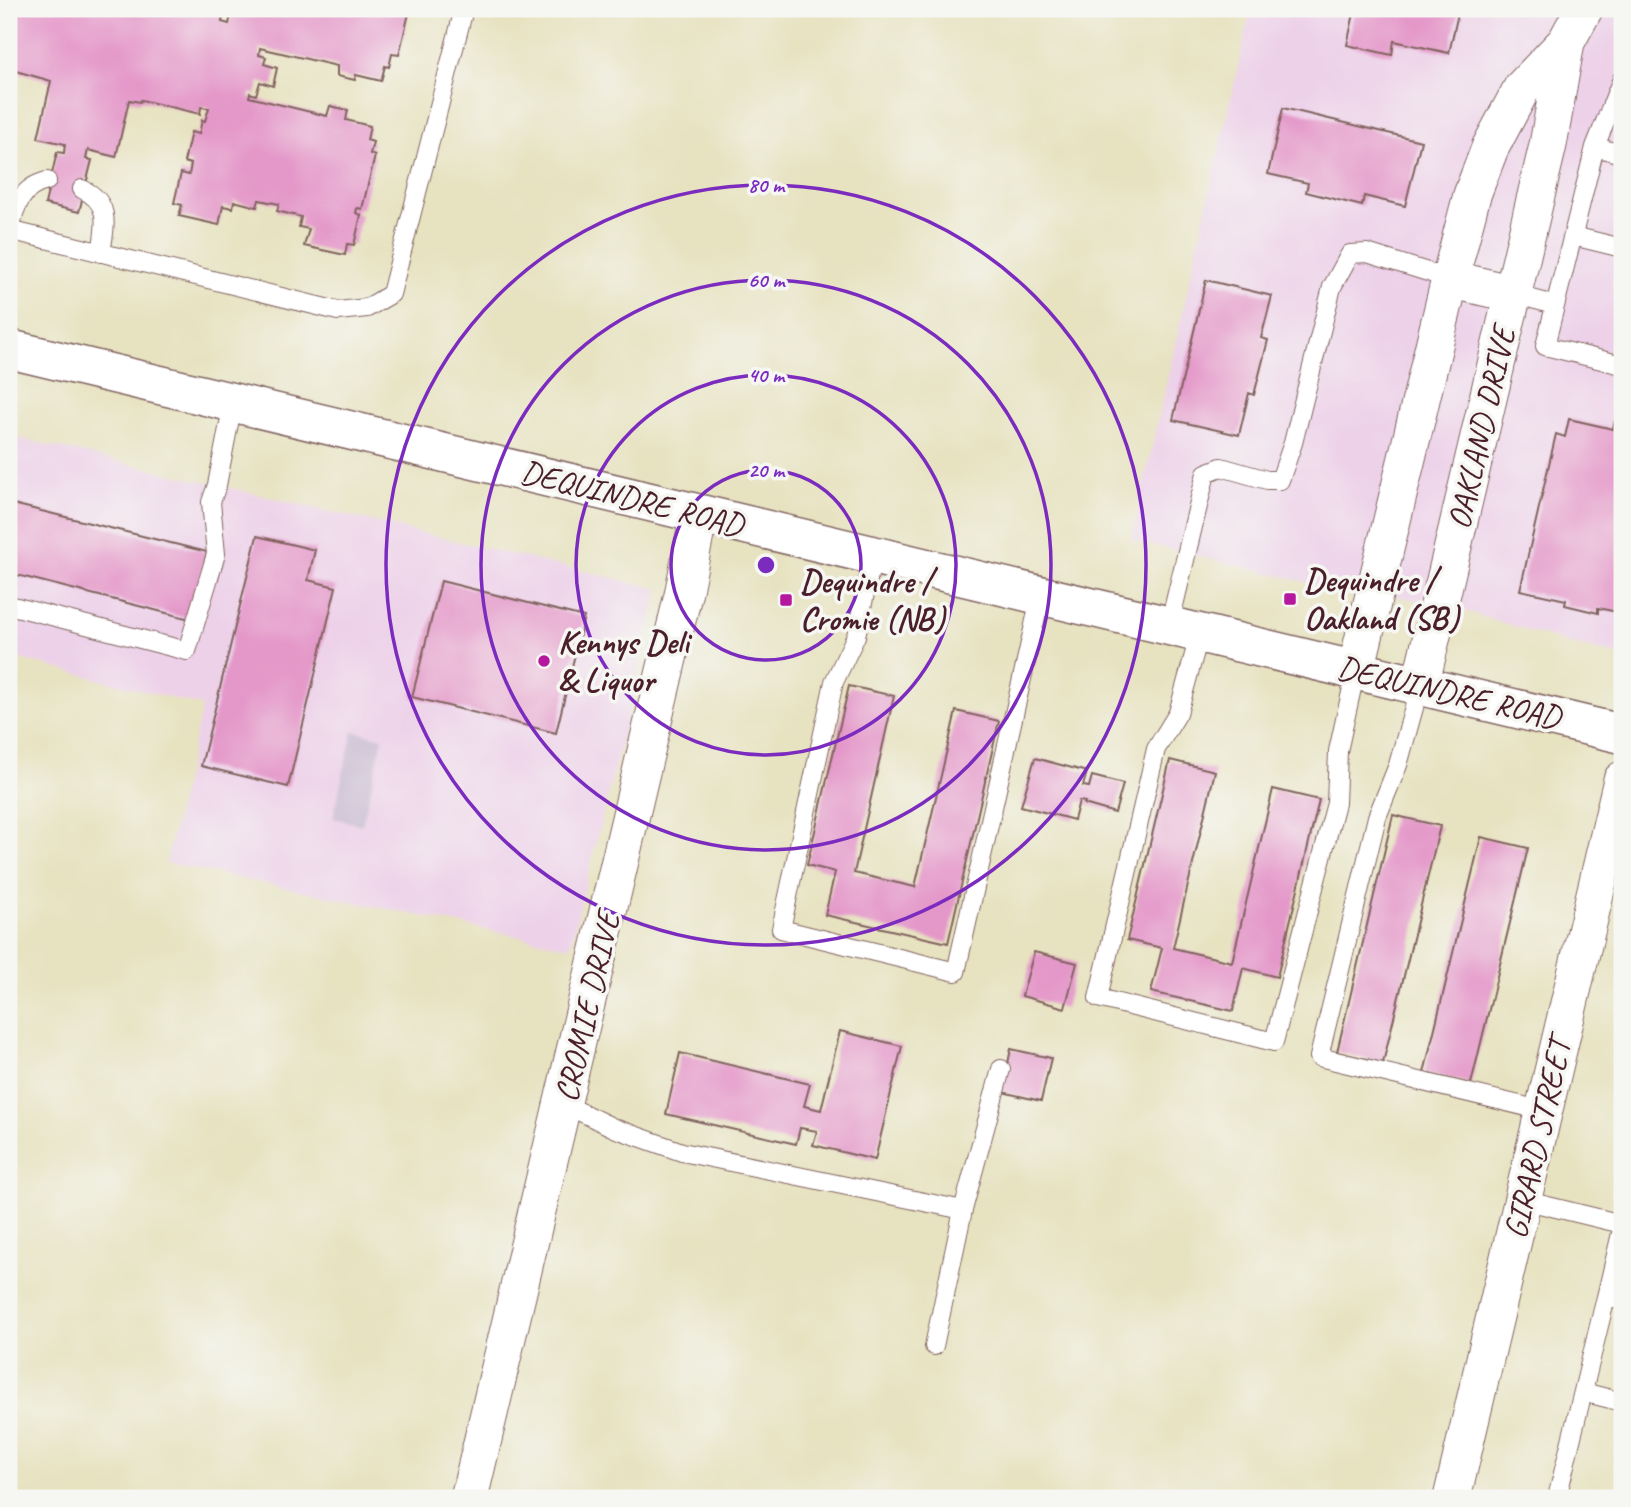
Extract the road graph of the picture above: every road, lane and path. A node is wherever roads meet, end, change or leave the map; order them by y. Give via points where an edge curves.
1 (464, 9) edge
2 (1584, 9) edge
3 (1566, 42) junction
4 (1622, 79) edge
5 (1595, 147) junction
6 (1622, 153) edge
7 (47, 181) dead end
8 (82, 189) dead end
9 (9, 229) edge
10 (1573, 236) junction
11 (1622, 248) edge
12 (101, 253) junction
13 (1450, 279) junction
14 (1513, 294) junction
15 (1555, 305) junction
16 (9, 349) edge
17 (1622, 365) edge
18 (233, 403) junction
19 (699, 515) junction
20 (873, 556) junction
21 (1041, 594) junction
22 (9, 605) edge
23 (1184, 630) junction
24 (1356, 670) junction
25 (1420, 686) junction
26 (1622, 734) edge
27 (1622, 780) edge
28 (1001, 1069) dead end
29 (564, 1104) junction
30 (1544, 1111) junction
31 (1523, 1200) junction
32 (963, 1210) junction
33 (1622, 1226) edge
34 (1614, 1299) edge
35 (934, 1346) dead end
36 (1583, 1392) junction
37 (1622, 1402) edge
38 (469, 1498) edge
39 (1452, 1498) edge
40 (1557, 1498) edge

1 - 12 lane via 391,293 367,309 338,311
2 - 3 street, OAKLAND DRIVE
3 - 13 street, OAKLAND DRIVE via 1522,88 1505,117 1472,195
3 - 14 street, OAKLAND DRIVE via 1548,145
4 - 5 lane
5 - 6 lane
5 - 10 lane
7 - 9 lane via 21,195
8 - 12 lane via 96,195 102,206
9 - 12 lane
10 - 11 lane
10 - 15 lane
13 - 14 street, OAKLAND DRIVE
13 - 23 lane via 1367,253 1350,254 1332,287 1280,480 1221,467 1206,473
13 - 24 street, OAKLAND DRIVE
14 - 15 lane
14 - 25 street, OAKLAND DRIVE
15 - 17 lane via 1545,346
16 - 18 main road, DEQUINDRE ROAD
18 - 19 main road, DEQUINDRE ROAD
18 - 22 lane via 211,502 216,554 187,651
19 - 20 main road, DEQUINDRE ROAD
19 - 29 street, CROMIE DRIVE
20 - 21 main road, DEQUINDRE ROAD
20 - 21 lane via 856,636 834,682 781,929 956,972
21 - 23 main road, DEQUINDRE ROAD
23 - 24 main road, DEQUINDRE ROAD
23 - 24 lane via 1178,713 1156,749 1098,998 1274,1042 1336,803 1338,751
24 - 25 main road, DEQUINDRE ROAD
25 - 26 main road, DEQUINDRE ROAD
25 - 30 lane via 1398,765 1377,817 1319,1057
27 - 30 street, GIRARD STREET
28 - 32 lane
29 - 32 lane via 682,1152
29 - 38 street, CROMIE DRIVE
30 - 31 street, GIRARD STREET
31 - 33 lane
31 - 39 street, GIRARD STREET
32 - 35 lane
33 - 34 lane
34 - 36 lane
36 - 37 lane
36 - 40 lane

